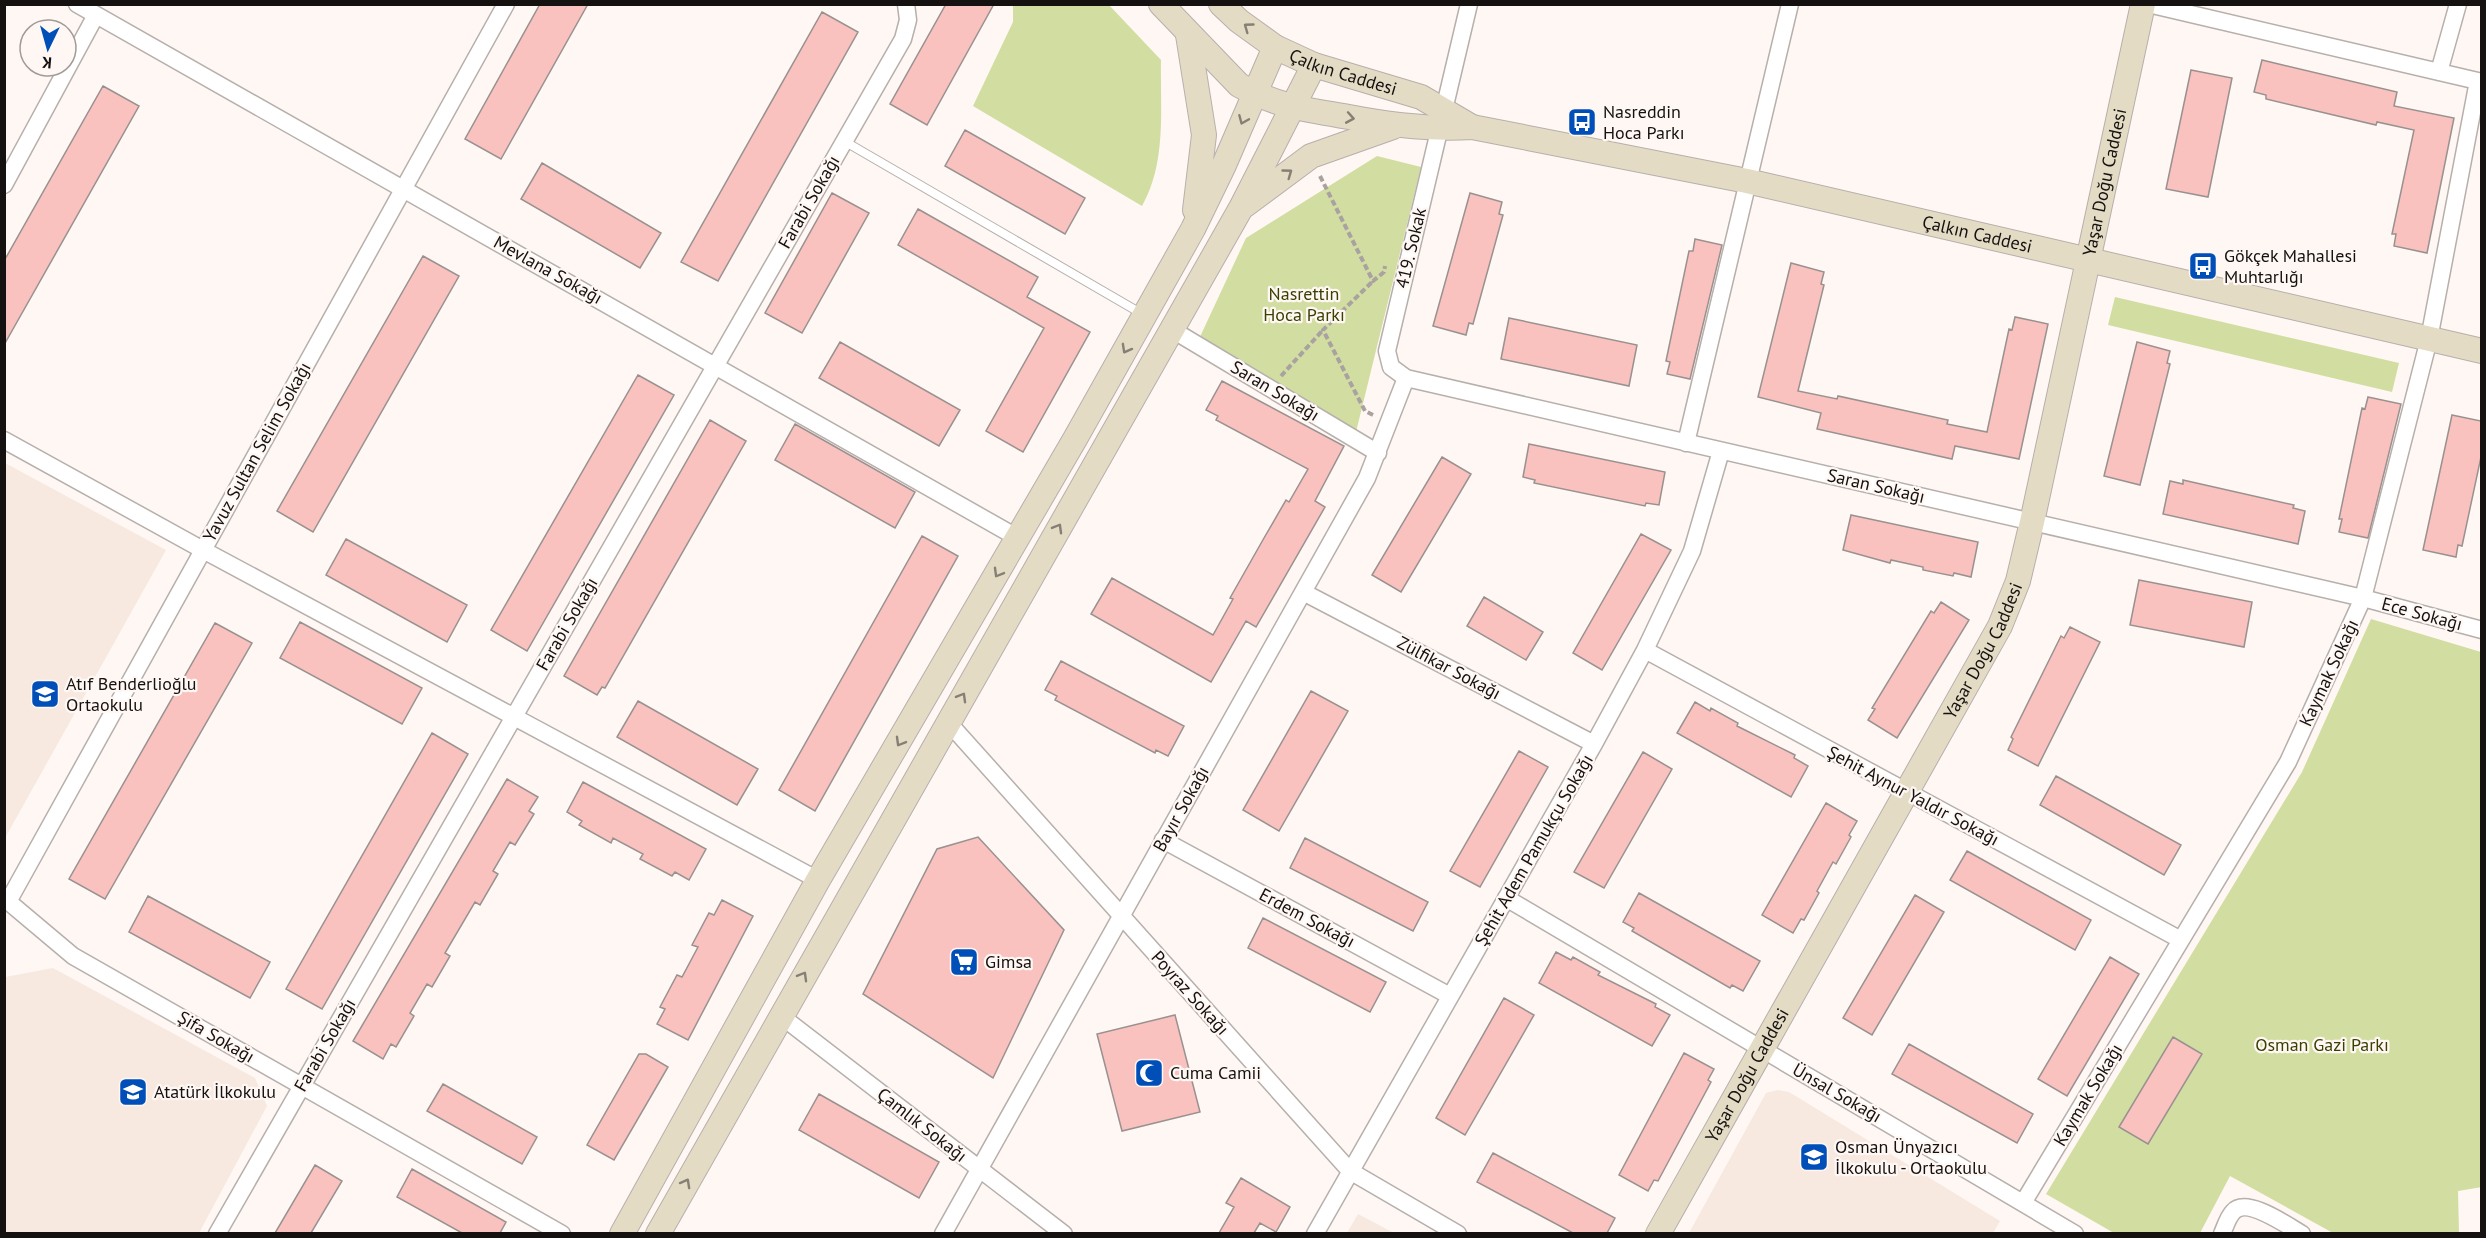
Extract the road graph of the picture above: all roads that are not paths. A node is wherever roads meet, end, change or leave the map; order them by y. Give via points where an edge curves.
1 (77, 4) edge
2 (506, 4) edge
3 (1161, 4) edge
4 (1221, 4) edge
5 (1469, 4) edge
6 (1790, 4) edge
7 (2144, 4) edge
8 (2148, 4) edge
9 (2458, 4) edge
10 (907, 8) edge
11 (96, 15) junction
12 (1188, 34) junction
13 (1275, 47) junction
14 (1314, 64) junction
15 (2439, 72) junction
16 (2480, 82) edge
17 (1255, 94) junction
18 (1292, 108) junction
19 (1441, 119) junction
20 (1397, 126) junction
21 (844, 141) junction
22 (1748, 181) junction
23 (4, 185) edge
24 (404, 188) junction
25 (1241, 208) junction
26 (1193, 229) junction
27 (2088, 260) junction
28 (1144, 315) junction
29 (1171, 330) junction
30 (2429, 339) junction
31 (2481, 351) edge
32 (716, 365) junction
33 (1391, 367) joint
34 (1406, 378) junction
35 (4, 440) edge
36 (1686, 443) junction
37 (1721, 451) junction
38 (1378, 453) junction
39 (2032, 522) junction
40 (1018, 538) junction
41 (203, 550) junction
42 (1303, 592) junction
43 (2363, 598) junction
44 (2481, 630) edge
45 (1645, 650) junction
46 (514, 716) junction
47 (948, 722) junction
48 (1594, 744) junction
49 (1907, 793) junction
50 (1163, 840) junction
51 (819, 880) junction
52 (1506, 898) junction
53 (7, 899) edge
54 (1121, 916) junction
55 (2181, 940) junction
56 (1450, 996) junction
57 (781, 1016) junction
58 (1762, 1049) junction
59 (302, 1086) junction
60 (979, 1169) junction
61 (1350, 1171) junction
62 (2023, 1203) junction
63 (217, 1233) edge
64 (562, 1233) edge
65 (622, 1233) edge
66 (658, 1233) edge
67 (943, 1233) edge
68 (1064, 1233) edge
69 (1315, 1233) edge
70 (1458, 1233) edge
71 (1658, 1233) edge
72 (2075, 1233) edge
73 (2222, 1233) edge
74 (2302, 1233) edge

1 - 11 street, Mevlana Sokağı
2 - 24 street, Yavuz Sultan Selim Sokağı
3 - 12 main road, Çalkın Caddesi
13 -> 4 main road, Çalkın Caddesi
5 - 19 street, 419. Sokak
6 - 22 street
7 - 27 main road, Yaşar Doğu Caddesi
8 - 15 street
9 - 15 street
10 - 21 street, Farabi Sokağı via 908,24 903,39
11 - 23 street
11 - 24 street, Mevlana Sokağı
12 - 17 main road, Çalkın Caddesi via 1239,85
12 - 26 main road via 1204,135
13 - 14 main road, Çalkın Caddesi
13 - 17 main road
14 - 18 main road
14 - 19 main road, Çalkın Caddesi via 1421,97
15 - 16 street
16 - 30 street, Kaymak Sokağı
17 - 18 main road, Çalkın Caddesi
17 -> 26 main road
18 -> 20 main road, Çalkın Caddesi
18 - 25 main road
19 - 20 main road, Çalkın Caddesi
19 - 22 main road, Çalkın Caddesi
19 - 33 street, 419. Sokak via 1387,351
25 -> 20 main road, Çalkın Caddesi via 1311,156
21 - 28 lane
21 - 32 street, Farabi Sokağı
22 - 27 main road, Çalkın Caddesi
22 - 36 street
24 - 32 street, Mevlana Sokağı
24 - 41 street, Yavuz Sultan Selim Sokağı
25 - 29 main road
26 - 28 main road
27 - 30 main road, Çalkın Caddesi
27 - 39 main road, Yaşar Doğu Caddesi
28 -> 40 main road
29 - 38 street, Saran Sokağı
47 -> 29 main road
30 - 31 main road, Çalkın Caddesi
30 - 43 street, Kaymak Sokağı
32 - 40 street, Mevlana Sokağı
32 - 46 street, Farabi Sokağı
33 - 34 street, Saran Sokağı
34 - 36 street, Saran Sokağı
34 - 38 street, Bayır Sokağı
35 - 41 street
36 - 37 street, Saran Sokağı
37 - 39 street, Saran Sokağı
37 - 45 street, Şehit Adem Pamukçu Sokağı via 1692,551
38 - 42 street, Bayır Sokağı
39 - 43 street, Saran Sokağı
39 - 49 main road, Yaşar Doğu Caddesi via 2010,604
40 -> 51 main road
41 - 46 street
41 - 53 street, Yavuz Sultan Selim Sokağı
42 - 48 street, Zülfikar Sokağı
42 - 50 street, Bayır Sokağı
43 - 44 street, Ece Sokağı
43 - 55 street, Kaymak Sokağı via 2288,762
45 - 48 street, Şehit Adem Pamukçu Sokağı
45 - 49 street, Şehit Aynur Yaldır Sokağı
46 - 51 street
46 - 59 street, Farabi Sokağı
47 - 54 street, Poyraz Sokağı
57 -> 47 main road
48 - 52 street, Şehit Adem Pamukçu Sokağı
49 - 55 street, Şehit Aynur Yaldır Sokağı
49 - 58 main road, Yaşar Doğu Caddesi
50 - 54 street, Bayır Sokağı
50 - 56 street, Erdem Sokağı
51 - 65 main road
52 - 56 street, Şehit Adem Pamukçu Sokağı
52 - 58 street, Ünsal Sokağı
53 - 59 street, Şifa Sokağı via 73,956
54 - 60 street, Bayır Sokağı
54 - 61 street, Poyraz Sokağı
55 - 62 street, Kaymak Sokağı
56 - 61 street, Şehit Adem Pamukçu Sokağı
57 - 60 street, Çamlık Sokağı
66 -> 57 main road
58 - 62 street, Ünsal Sokağı
58 - 71 main road, Yaşar Doğu Caddesi
59 - 63 street, Farabi Sokağı
59 - 64 street, Şifa Sokağı
60 - 67 street, Bayır Sokağı
60 - 68 street, Çamlık Sokağı
61 - 69 street, Şehit Adem Pamukçu Sokağı
61 - 70 street, Poyraz Sokağı
62 - 72 street, Ünsal Sokağı
73 - 74 street via 2233,1210 2243,1206 2253,1207

